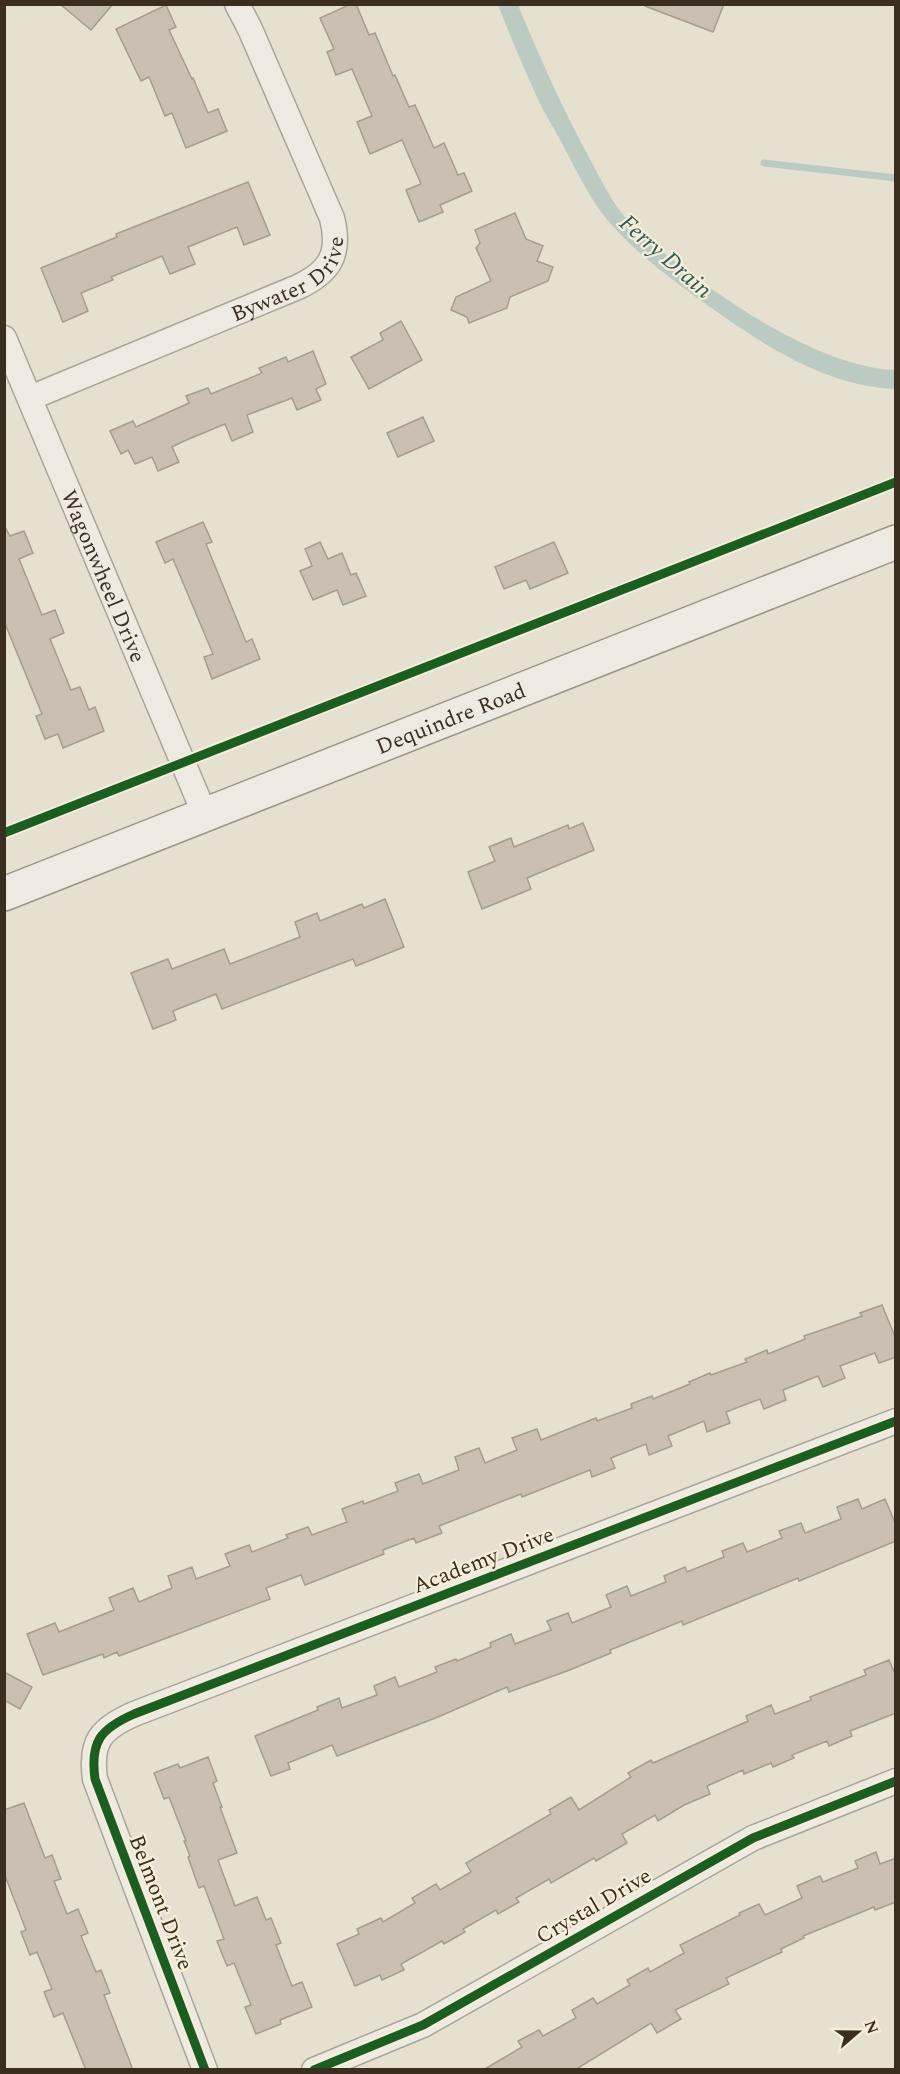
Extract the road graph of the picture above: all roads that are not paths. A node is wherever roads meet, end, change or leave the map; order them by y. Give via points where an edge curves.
1 (237, 4) edge
2 (4, 338) edge
3 (30, 398) junction
4 (896, 542) edge
5 (206, 814) junction
6 (4, 894) edge
7 (896, 1421) edge
8 (95, 1747) joint
9 (896, 1781) edge
10 (206, 2070) edge
11 (314, 2070) edge

1 - 3 street, Bywater Drive via 332,218 336,241 331,261 312,280 298,287
2 - 3 street, Wagonwheel Drive
3 - 5 street, Wagonwheel Drive
4 - 5 main road, Dequindre Road
5 - 6 main road, Dequindre Road
7 - 8 street, Academy Drive via 134,1714 106,1729
8 - 10 street, Belmont Drive via 94,1779
9 - 11 street, Crystal Drive via 753,1838 423,2025

